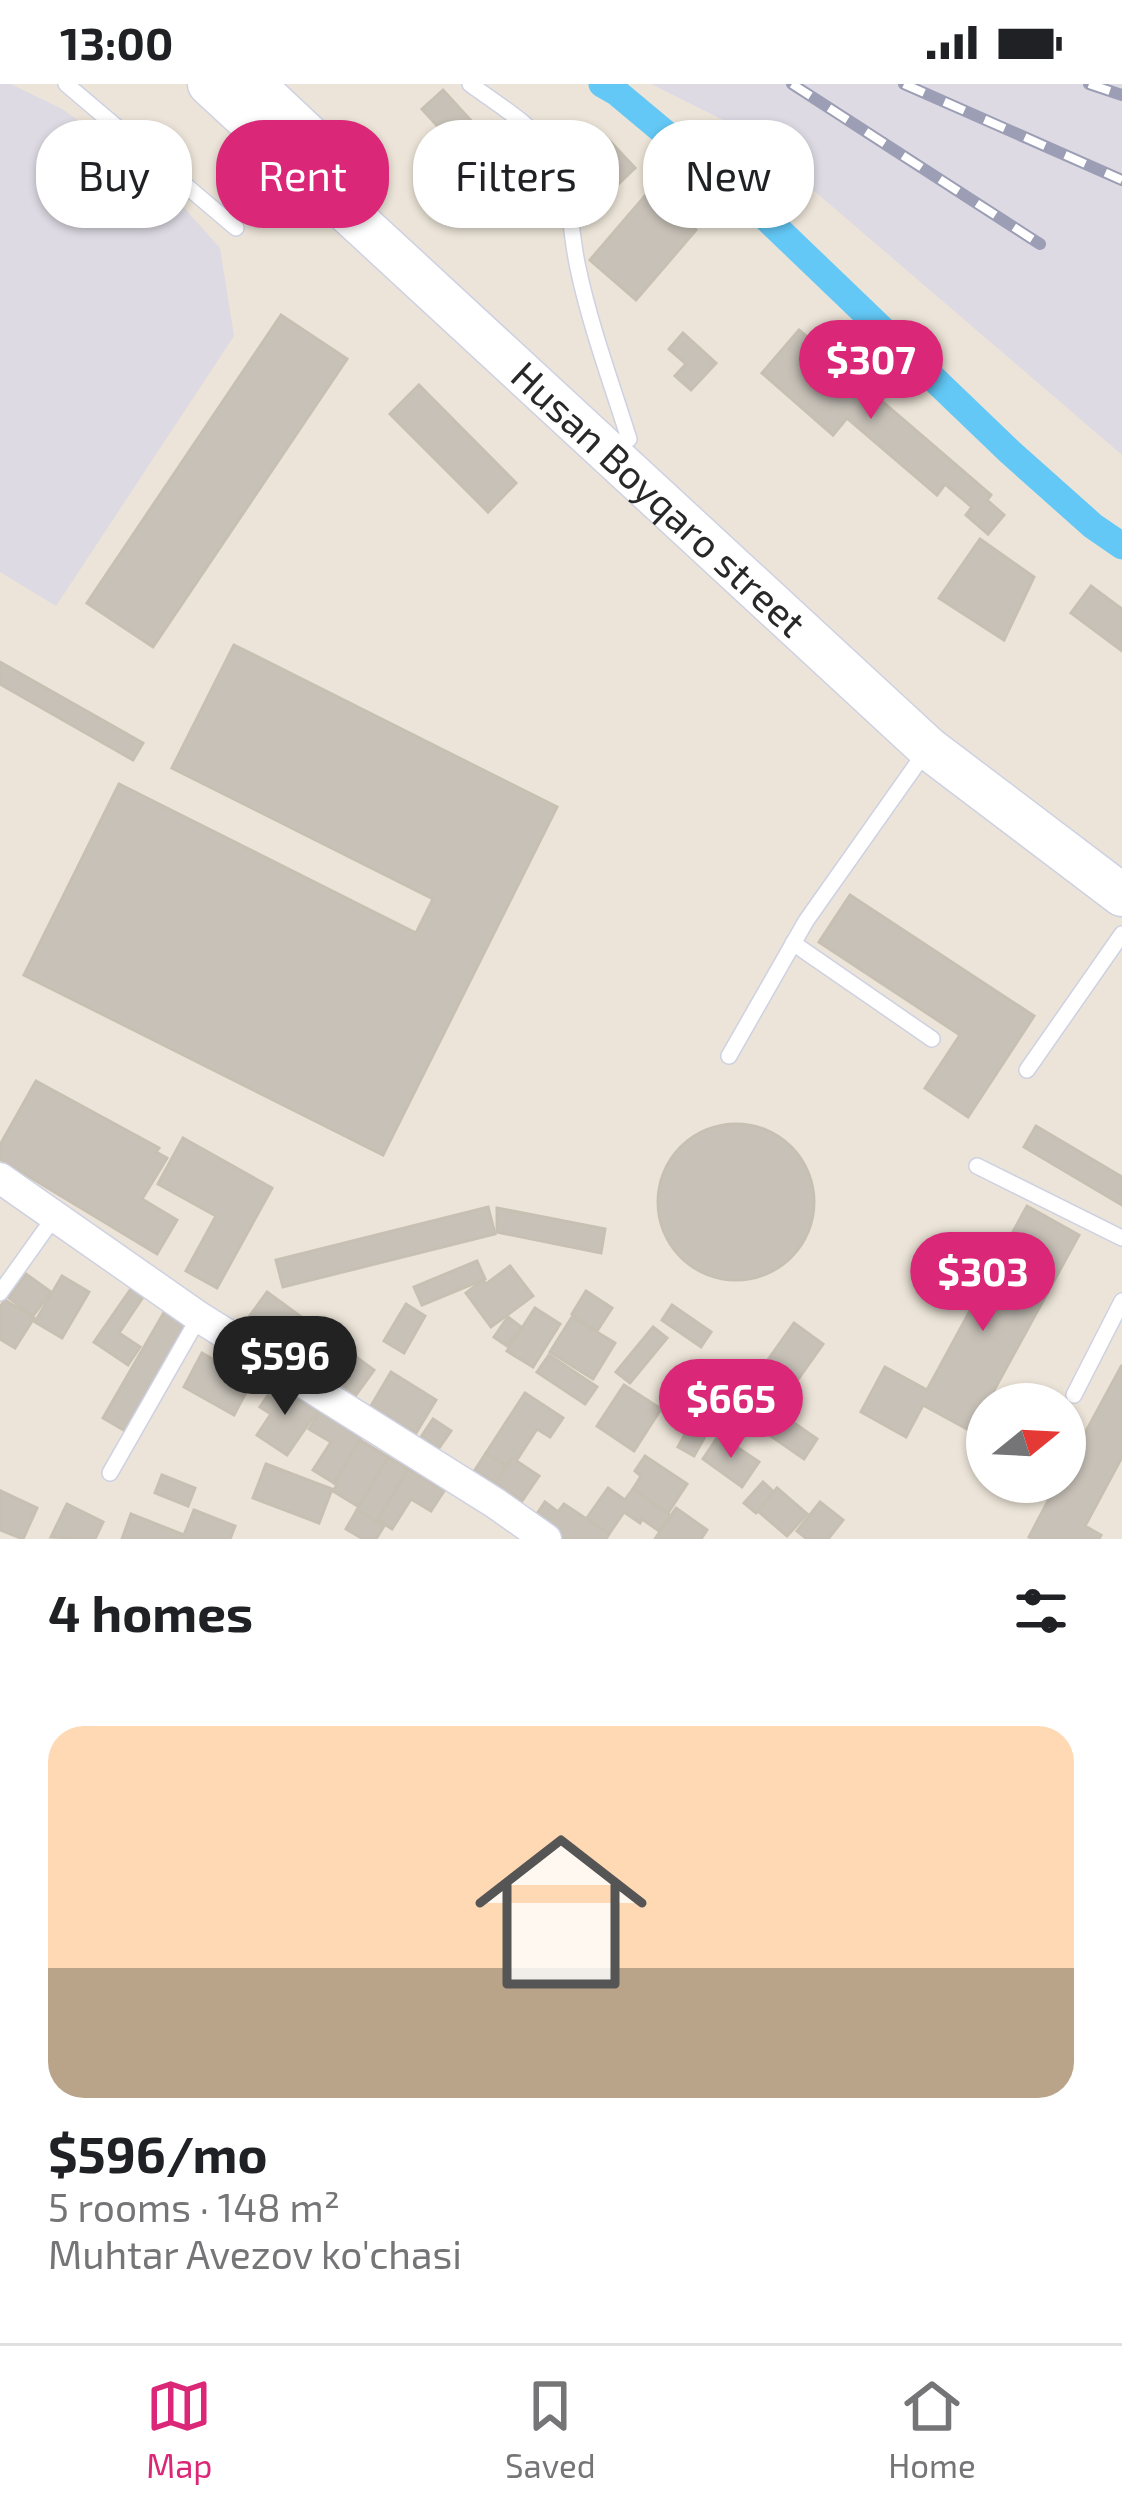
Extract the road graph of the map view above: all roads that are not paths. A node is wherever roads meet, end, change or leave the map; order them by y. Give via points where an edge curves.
1 (66, 84) edge
2 (208, 84) edge
3 (253, 84) edge
4 (470, 84) edge
5 (216, 211) edge
6 (629, 439) junction
7 (928, 748) junction
8 (1122, 860) edge
9 (1122, 895) edge
10 (1122, 934) edge
11 (793, 943) junction
12 (932, 1039) dead end
13 (729, 1056) dead end
14 (1028, 1070) dead end
15 (977, 1166) dead end
16 (0, 1178) edge
17 (55, 1216) junction
18 (1122, 1238) edge
19 (0, 1293) edge
20 (1122, 1301) edge
21 (199, 1317) junction
22 (1079, 1383) edge
23 (110, 1473) dead end
24 (546, 1539) edge

1 - 5 lane
2 - 7 main road, Husan Boyqaro street
3 - 6 main road, Husan Boyqaro street
4 - 6 lane via 537,135 557,164 577,267
6 - 8 main road, Husan Boyqaro street via 932,717
7 - 9 main road, Husan Boyqaro street
7 - 11 lane
10 - 14 lane
11 - 12 lane
11 - 13 lane
15 - 18 lane
16 - 17 street
17 - 19 lane
17 - 21 street
20 - 22 lane
21 - 23 lane
21 - 24 street

